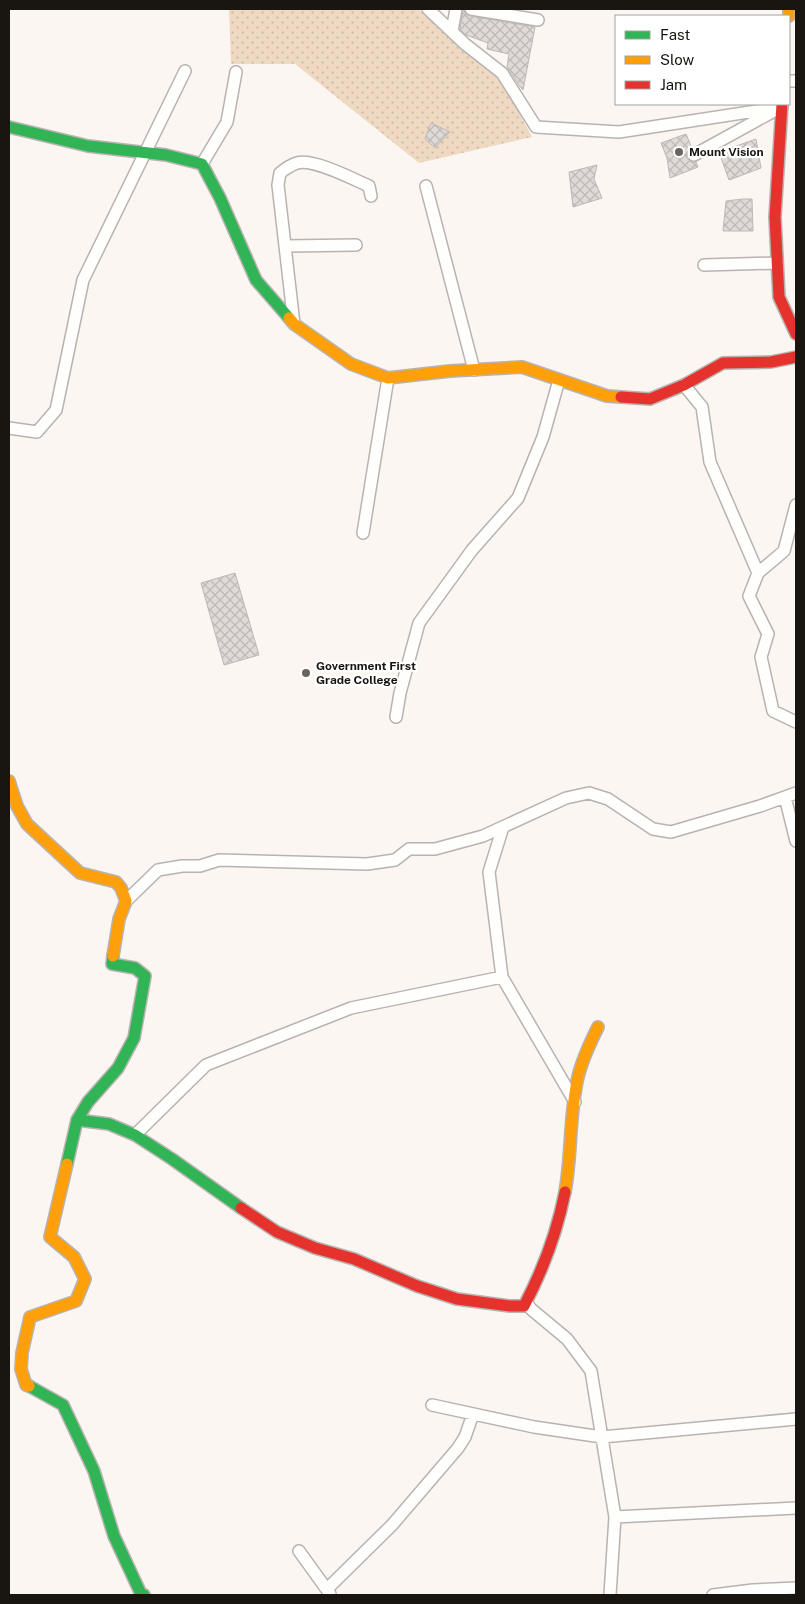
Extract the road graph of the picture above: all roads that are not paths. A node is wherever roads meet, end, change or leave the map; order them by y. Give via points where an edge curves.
1 (428, 9) edge
2 (456, 9) edge
3 (471, 9) edge
4 (538, 20) dead end
5 (452, 31) junction
6 (185, 71) dead end
7 (236, 72) dead end
8 (782, 105) edge
9 (9, 127) edge
10 (145, 153) junction
11 (694, 155) dead end
12 (202, 164) junction
13 (426, 186) dead end
14 (371, 196) dead end
15 (356, 245) dead end
16 (286, 246) junction
17 (777, 263) junction
18 (704, 265) dead end
19 (294, 324) junction
20 (796, 334) edge
21 (796, 357) edge
22 (474, 370) junction
23 (388, 378) junction
24 (559, 380) junction
25 (684, 385) junction
26 (9, 428) edge
27 (796, 504) edge
28 (364, 533) dead end
29 (758, 573) junction
30 (396, 717) dead end
31 (796, 722) edge
32 (9, 781) edge
33 (796, 792) edge
34 (785, 797) junction
35 (503, 827) junction
36 (796, 841) edge
37 (126, 901) junction
38 (502, 977) junction
39 (598, 1027) dead end
40 (575, 1102) junction
41 (76, 1120) junction
42 (135, 1135) junction
43 (526, 1302) junction
44 (432, 1405) dead end
45 (473, 1414) junction
46 (796, 1419) edge
47 (602, 1437) junction
48 (796, 1508) edge
49 (614, 1517) junction
50 (299, 1551) dead end
51 (796, 1588) edge
52 (329, 1592) edge
53 (144, 1595) edge
54 (610, 1595) edge
55 (713, 1595) edge

1 - 5 street
2 - 5 street
3 - 4 street
5 - 8 street via 502,74 536,127 619,132
6 - 10 street
7 - 12 street via 227,122
8 - 11 street
8 - 17 street via 775,218
9 - 10 street via 88,146
10 - 12 street
10 - 26 street via 82,280 56,410 37,432
12 - 19 street via 256,280
13 - 22 street
14 - 16 street via 369,186 325,167 299,162 288,167 280,172 278,184
15 - 16 street
16 - 19 street
17 - 18 street
17 - 20 street via 779,297
19 - 23 street via 351,364
21 - 25 street via 771,362 723,363
22 - 23 street
22 - 24 street via 522,368
23 - 28 street
24 - 25 street via 606,396 650,400
24 - 30 street via 543,437 518,498 472,550 419,623
25 - 29 street via 702,406 710,462
27 - 29 street via 784,552
29 - 31 street via 749,596 768,634 761,657 773,711
32 - 37 street via 27,824 80,873 116,882
33 - 34 street
34 - 35 street via 671,832 653,829 608,798 589,793 566,798
34 - 36 street
35 - 37 street via 483,836 435,848 409,849 395,860 367,864 219,860 200,866 158,870
35 - 38 street via 489,872
37 - 41 street via 119,919 112,964 135,968 145,976 134,1038 118,1068
38 - 40 street
38 - 42 street via 351,1008 206,1065
39 - 40 street via 581,1067
40 - 43 street via 569,1165 556,1230 541,1273
41 - 42 street via 109,1124
41 - 53 street via 50,1237 74,1257 85,1279 76,1301 30,1317 21,1369 26,1386 63,1405 94,1471 114,1536
42 - 43 street via 269,1227 300,1242 457,1299 510,1306 524,1306
43 - 47 street via 566,1339 591,1371
44 - 45 street
45 - 47 street
45 - 52 street via 458,1448
46 - 47 street
47 - 49 street
48 - 49 street
49 - 54 street
50 - 52 street
51 - 55 street

